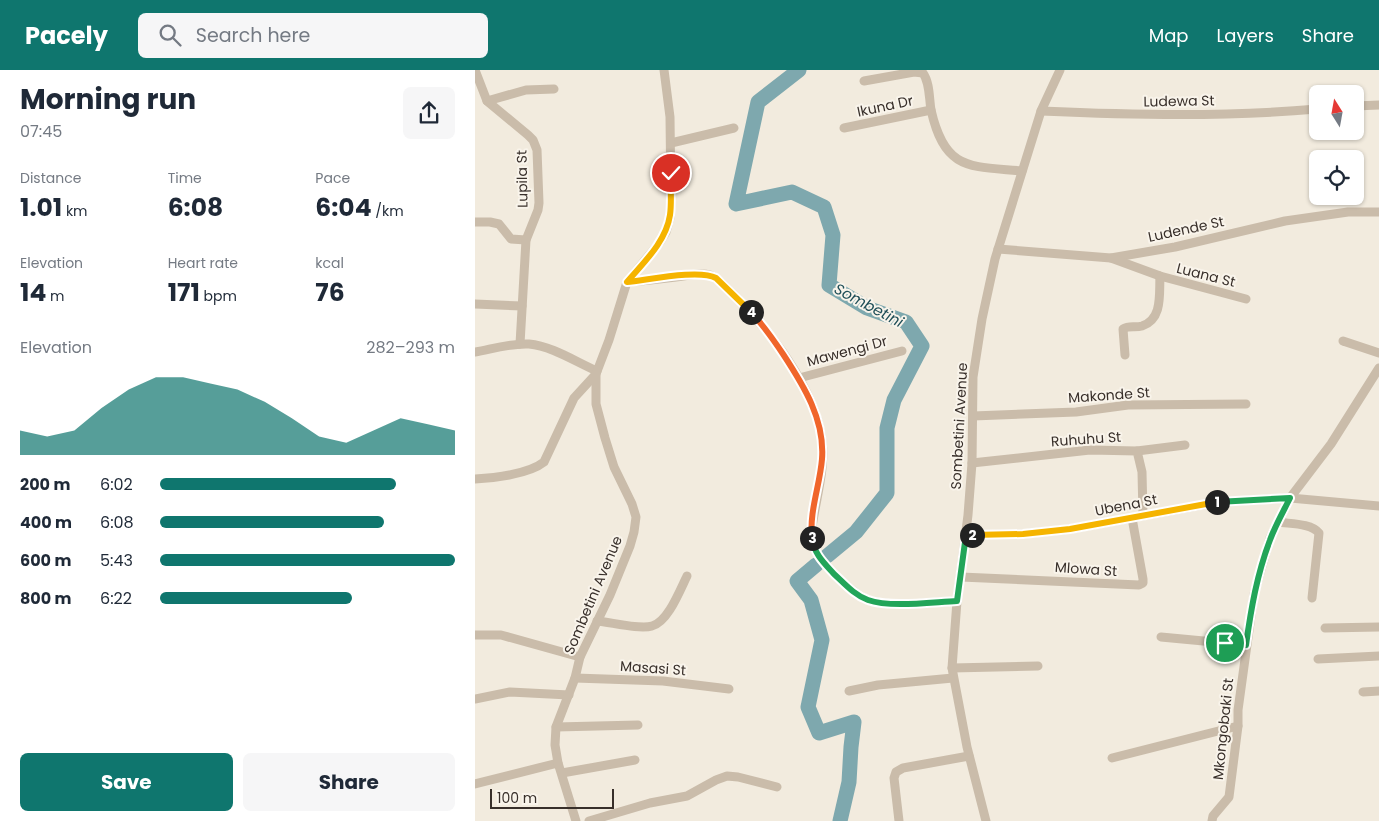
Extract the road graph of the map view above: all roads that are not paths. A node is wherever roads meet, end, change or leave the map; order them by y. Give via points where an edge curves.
1 (475, 70) edge
2 (664, 70) edge
3 (1060, 70) edge
4 (864, 81) dead end
5 (554, 89) dead end
6 (487, 101) junction
7 (1379, 105) edge
8 (1364, 106) edge
9 (931, 110) junction
10 (1309, 110) edge
11 (1041, 111) junction
12 (734, 128) dead end
13 (844, 128) dead end
14 (671, 143) junction
15 (1022, 171) junction
16 (1379, 212) edge
17 (475, 222) edge
18 (526, 240) junction
19 (998, 249) junction
20 (1111, 258) junction
21 (1160, 276) junction
22 (627, 282) junction
23 (1247, 299) dead end
24 (475, 304) edge
25 (522, 306) junction
26 (1343, 341) dead end
27 (520, 344) junction
28 (902, 351) dead end
29 (475, 352) edge
30 (1379, 353) edge
31 (1125, 355) dead end
32 (1379, 368) edge
33 (597, 373) junction
34 (799, 378) junction
35 (1376, 382) edge
36 (1246, 404) dead end
37 (973, 416) junction
38 (1185, 445) dead end
39 (1137, 451) junction
40 (972, 463) junction
41 (475, 479) edge
42 (1290, 498) junction
43 (1379, 506) edge
44 (1143, 515) junction
45 (1132, 518) junction
46 (1279, 522) junction
47 (966, 535) junction
48 (687, 576) dead end
49 (961, 577) junction
50 (1311, 598) dead end
51 (957, 601) junction
52 (597, 621) junction
53 (1379, 627) edge
54 (1325, 628) dead end
55 (475, 635) edge
56 (1161, 637) dead end
57 (1246, 645) junction
58 (1379, 656) edge
59 (580, 657) junction
60 (1318, 659) dead end
61 (1038, 666) dead end
62 (952, 668) junction
63 (575, 678) junction
64 (953, 678) junction
65 (729, 688) dead end
66 (849, 690) dead end
67 (1379, 691) edge
68 (1363, 692) dead end
69 (569, 695) junction
70 (475, 699) edge
71 (638, 725) dead end
72 (1238, 726) junction
73 (556, 727) junction
74 (969, 756) junction
75 (1112, 758) dead end
76 (635, 760) dead end
77 (558, 763) junction
78 (562, 773) junction
79 (475, 784) edge
80 (777, 787) dead end
81 (576, 821) edge
82 (589, 821) edge
83 (899, 821) edge
84 (986, 821) edge
85 (1212, 821) edge

1 - 6 street
2 - 14 street, Sombetini Avenue
3 - 11 street, Sombetini Avenue
4 - 9 street via 923,73
5 - 6 street via 526,90
6 - 18 street, Lupila St via 536,145 539,203
7 - 8 street
9 - 13 street, Ikuna Dr
9 - 15 street via 937,133 953,157 970,165
10 - 11 street, Ludewa St via 1132,115
11 - 15 street, Sombetini Avenue
12 - 14 street
14 - 22 street, Sombetini Avenue via 670,218 660,242
15 - 19 street, Sombetini Avenue
16 - 20 street, Ludende St via 1348,212 1285,221 1175,247
17 - 18 street via 499,224 511,239
18 - 25 street, Lupila St
19 - 20 street, Ludende St
19 - 37 street, Sombetini Avenue via 981,319 973,377
20 - 21 street, Luana St
21 - 23 street, Luana St
21 - 31 street, Luana St via 1158,307 1153,319 1143,326 1123,329
22 - 33 street, Sombetini Avenue
22 - 34 street via 702,274 716,278 764,326
24 - 25 street
25 - 27 street, Lupila St
26 - 30 street
27 - 29 street
27 - 33 street via 543,348
28 - 34 street, Mawengi Dr
32 - 35 street, Mkongobaki St
33 - 41 street via 574,398 541,464 527,470
33 - 52 street, Sombetini Avenue via 596,404 605,438 636,517 630,546
34 - 51 street via 812,403 822,441 811,535 817,555 856,594 867,600 889,604
35 - 42 street, Mkongobaki St
36 - 37 street, Makonde St via 1128,405 1076,412
37 - 40 street, Sombetini Avenue
38 - 39 street
39 - 40 street, Ruhuhu St via 1090,450
39 - 44 street, Ruhuhu St via 1142,472
40 - 47 street, Sombetini Avenue
42 - 43 street, Ubena St
42 - 44 street, Ubena St via 1219,502
42 - 46 street, Mkongobaki St
44 - 45 street, Ubena St
45 - 47 street, Ubena St via 1023,534
45 - 49 street, Mlowa St via 1143,579 1139,585
46 - 50 street via 1310,526 1319,533
46 - 57 street, Mkongobaki St via 1254,594
47 - 49 street, Sombetini Avenue
48 - 52 street via 671,608 656,625 645,627
49 - 51 street, Sombetini Avenue
51 - 62 street, Sombetini Avenue
52 - 59 street, Sombetini Avenue
53 - 54 street
55 - 59 street via 501,635
56 - 57 street
57 - 72 street, Mkongobaki St
58 - 60 street
59 - 63 street, Sombetini Avenue
61 - 62 street
62 - 64 street, Sombetini Avenue
63 - 65 street, Masasi St via 663,681
63 - 69 street, Sombetini Avenue
64 - 66 street
64 - 74 street, Sombetini Avenue
67 - 68 street
69 - 70 street via 510,692
69 - 73 street, Sombetini Avenue
71 - 73 street
72 - 75 street
72 - 85 street, Mkongobaki St via 1229,797
73 - 77 street, Sombetini Avenue
74 - 83 street via 896,772
74 - 84 street, Sombetini Avenue
76 - 78 street
77 - 78 street, Sombetini Avenue
77 - 79 street
78 - 81 street, Sombetini Avenue
80 - 82 street via 727,776 687,796

